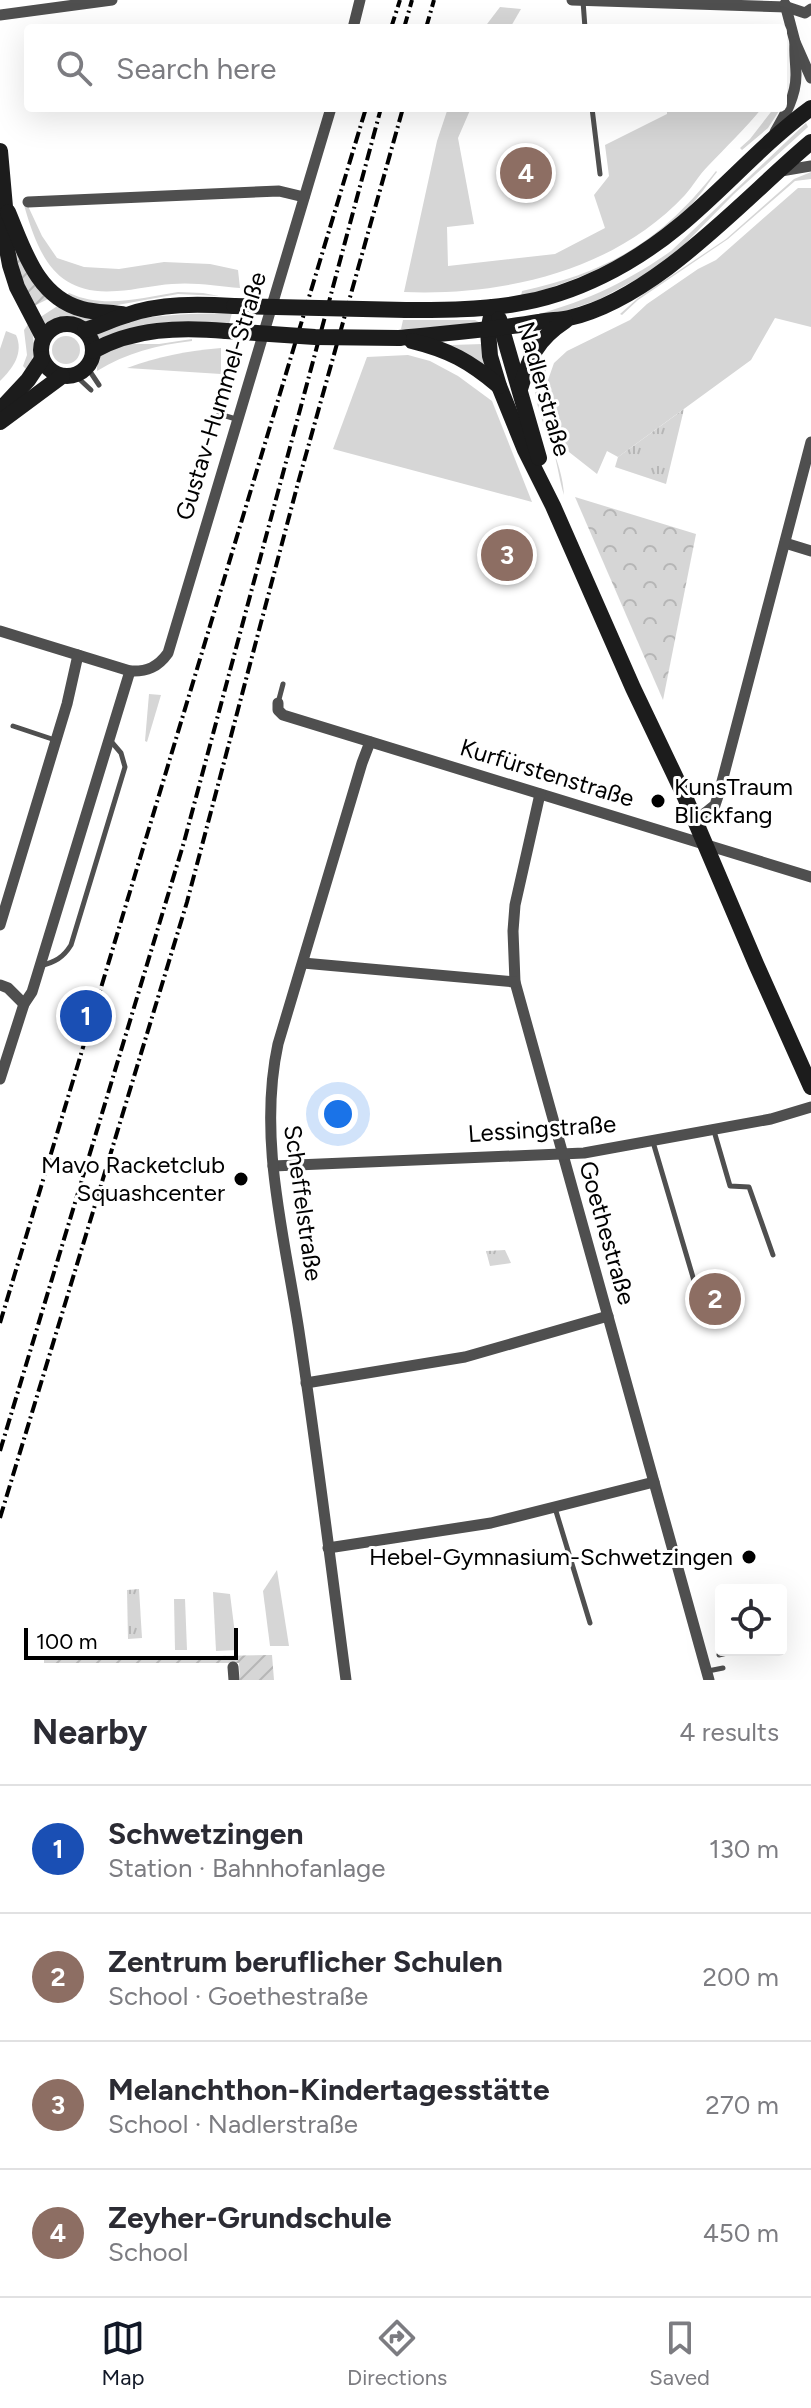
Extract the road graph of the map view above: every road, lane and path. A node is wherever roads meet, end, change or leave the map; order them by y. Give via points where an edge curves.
1 (112, 0) edge
2 (360, 0) edge
3 (572, 0) edge
4 (583, 0) edge
5 (785, 3) edge
6 (808, 11) edge
7 (0, 15) edge
8 (354, 24) edge
9 (585, 24) edge
10 (811, 25) edge
11 (795, 42) junction
12 (811, 78) edge
13 (811, 108) edge
14 (787, 111) edge
15 (330, 112) edge
16 (592, 112) edge
17 (786, 112) edge
18 (769, 142) junction
19 (811, 142) edge
20 (0, 151) edge
21 (811, 166) edge
22 (776, 172) junction
23 (600, 174) dead end
24 (304, 197) junction
25 (28, 202) dead end
26 (5, 207) junction
27 (493, 307) junction
28 (126, 315) junction
29 (570, 318) junction
30 (85, 330) junction
31 (496, 330) junction
32 (43, 337) junction
33 (399, 338) junction
34 (42, 359) junction
35 (79, 367) junction
36 (99, 385) dead end
37 (499, 386) junction
38 (91, 390) dead end
39 (519, 390) junction
40 (0, 410) edge
41 (219, 414) dead end
42 (237, 419) junction
43 (0, 422) edge
44 (811, 442) edge
45 (553, 506) junction
46 (785, 543) junction
47 (811, 551) edge
48 (0, 631) edge
49 (78, 655) junction
50 (130, 671) junction
51 (283, 684) dead end
52 (278, 703) joint
53 (13, 726) dead end
54 (109, 739) junction
55 (56, 740) junction
56 (370, 742) junction
57 (540, 794) junction
58 (695, 821) junction
59 (706, 845) junction
60 (811, 877) edge
61 (0, 925) edge
62 (303, 963) junction
63 (39, 966) junction
64 (515, 982) junction
65 (0, 985) edge
66 (24, 1004) junction
67 (0, 1079) edge
68 (811, 1087) edge
69 (811, 1107) edge
70 (713, 1130) junction
71 (653, 1141) junction
72 (561, 1153) junction
73 (273, 1166) junction
74 (773, 1255) dead end
75 (695, 1284) dead end
76 (608, 1316) junction
77 (306, 1383) junction
78 (654, 1482) junction
79 (555, 1507) junction
80 (328, 1548) junction
81 (590, 1623) dead end
82 (723, 1668) dead end
83 (708, 1676) edge
84 (346, 1680) edge

1 - 7 street
2 - 8 street
3 - 4 street
4 - 5 street
4 - 9 lane
5 - 6 street
5 - 11 street
6 - 10 street
11 - 12 street
11 - 14 street via 796,78
13 - 18 main road
15 - 24 street, Gustav-Hummel-Straße
16 - 23 lane
17 - 18 street
18 - 27 main road via 678,226 633,258 564,291
19 - 22 main road
20 - 26 main road
21 - 22 street
22 - 29 main road via 653,278
24 - 25 street via 279,191
24 - 42 street, Gustav-Hummel-Straße
26 - 28 main road via 27,258 57,298 83,309
26 - 32 main road via 10,265
27 - 28 main road, bridge via 208,304
27 - 31 main road, Nadlerstraße
28 - 30 main road
29 - 31 main road
29 - 39 main road via 534,349
30 - 32 main road via 63,324
30 - 35 main road via 91,340
31 - 33 main road
31 - 37 main road, Nadlerstraße via 490,356
31 - 39 main road, Nadlerstraße
32 - 34 main road
33 - 35 main road, bridge via 163,330 125,337
33 - 37 main road via 449,351
34 - 35 main road via 54,373
34 - 40 main road
35 - 36 lane
35 - 38 lane
35 - 43 main road
37 - 45 main road, Nadlerstraße
39 - 45 main road, Nadlerstraße
41 - 42 lane
42 - 50 street, Gustav-Hummel-Straße via 168,653 148,670
44 - 46 street
45 - 58 main road, Nadlerstraße
46 - 47 street
46 - 58 street via 719,793 715,805
48 - 49 street
49 - 50 street
49 - 55 street
50 - 54 street
51 - 52 lane
52 - 56 street, Kurfürstenstraße via 283,715
53 - 55 lane
54 - 63 street
54 - 63 lane via 125,767 116,803 71,945 55,962
55 - 61 street
56 - 57 street, Kurfürstenstraße
56 - 62 street, Scheffelstraße
57 - 59 street, Kurfürstenstraße
57 - 64 street, Goethestraße via 515,905
58 - 59 main road, Nadlerstraße
59 - 60 street, Kurfürstenstraße
59 - 68 main road, Nadlerstraße
62 - 64 street
62 - 73 street, Scheffelstraße via 272,1071
63 - 66 street
64 - 72 street, Goethestraße
65 - 66 street
66 - 67 street
69 - 70 street, Lessingstraße
70 - 71 street, Lessingstraße
70 - 74 lane via 730,1186 749,1187
71 - 72 street, Lessingstraße
71 - 75 lane
72 - 73 street, Lessingstraße
72 - 76 street, Goethestraße
73 - 77 street, Scheffelstraße
76 - 77 street via 465,1357
76 - 78 street, Goethestraße
77 - 80 street, Scheffelstraße
78 - 79 street
78 - 83 street, Goethestraße
79 - 80 street via 491,1523
79 - 81 lane
80 - 84 street, Scheffelstraße
82 - 83 lane

